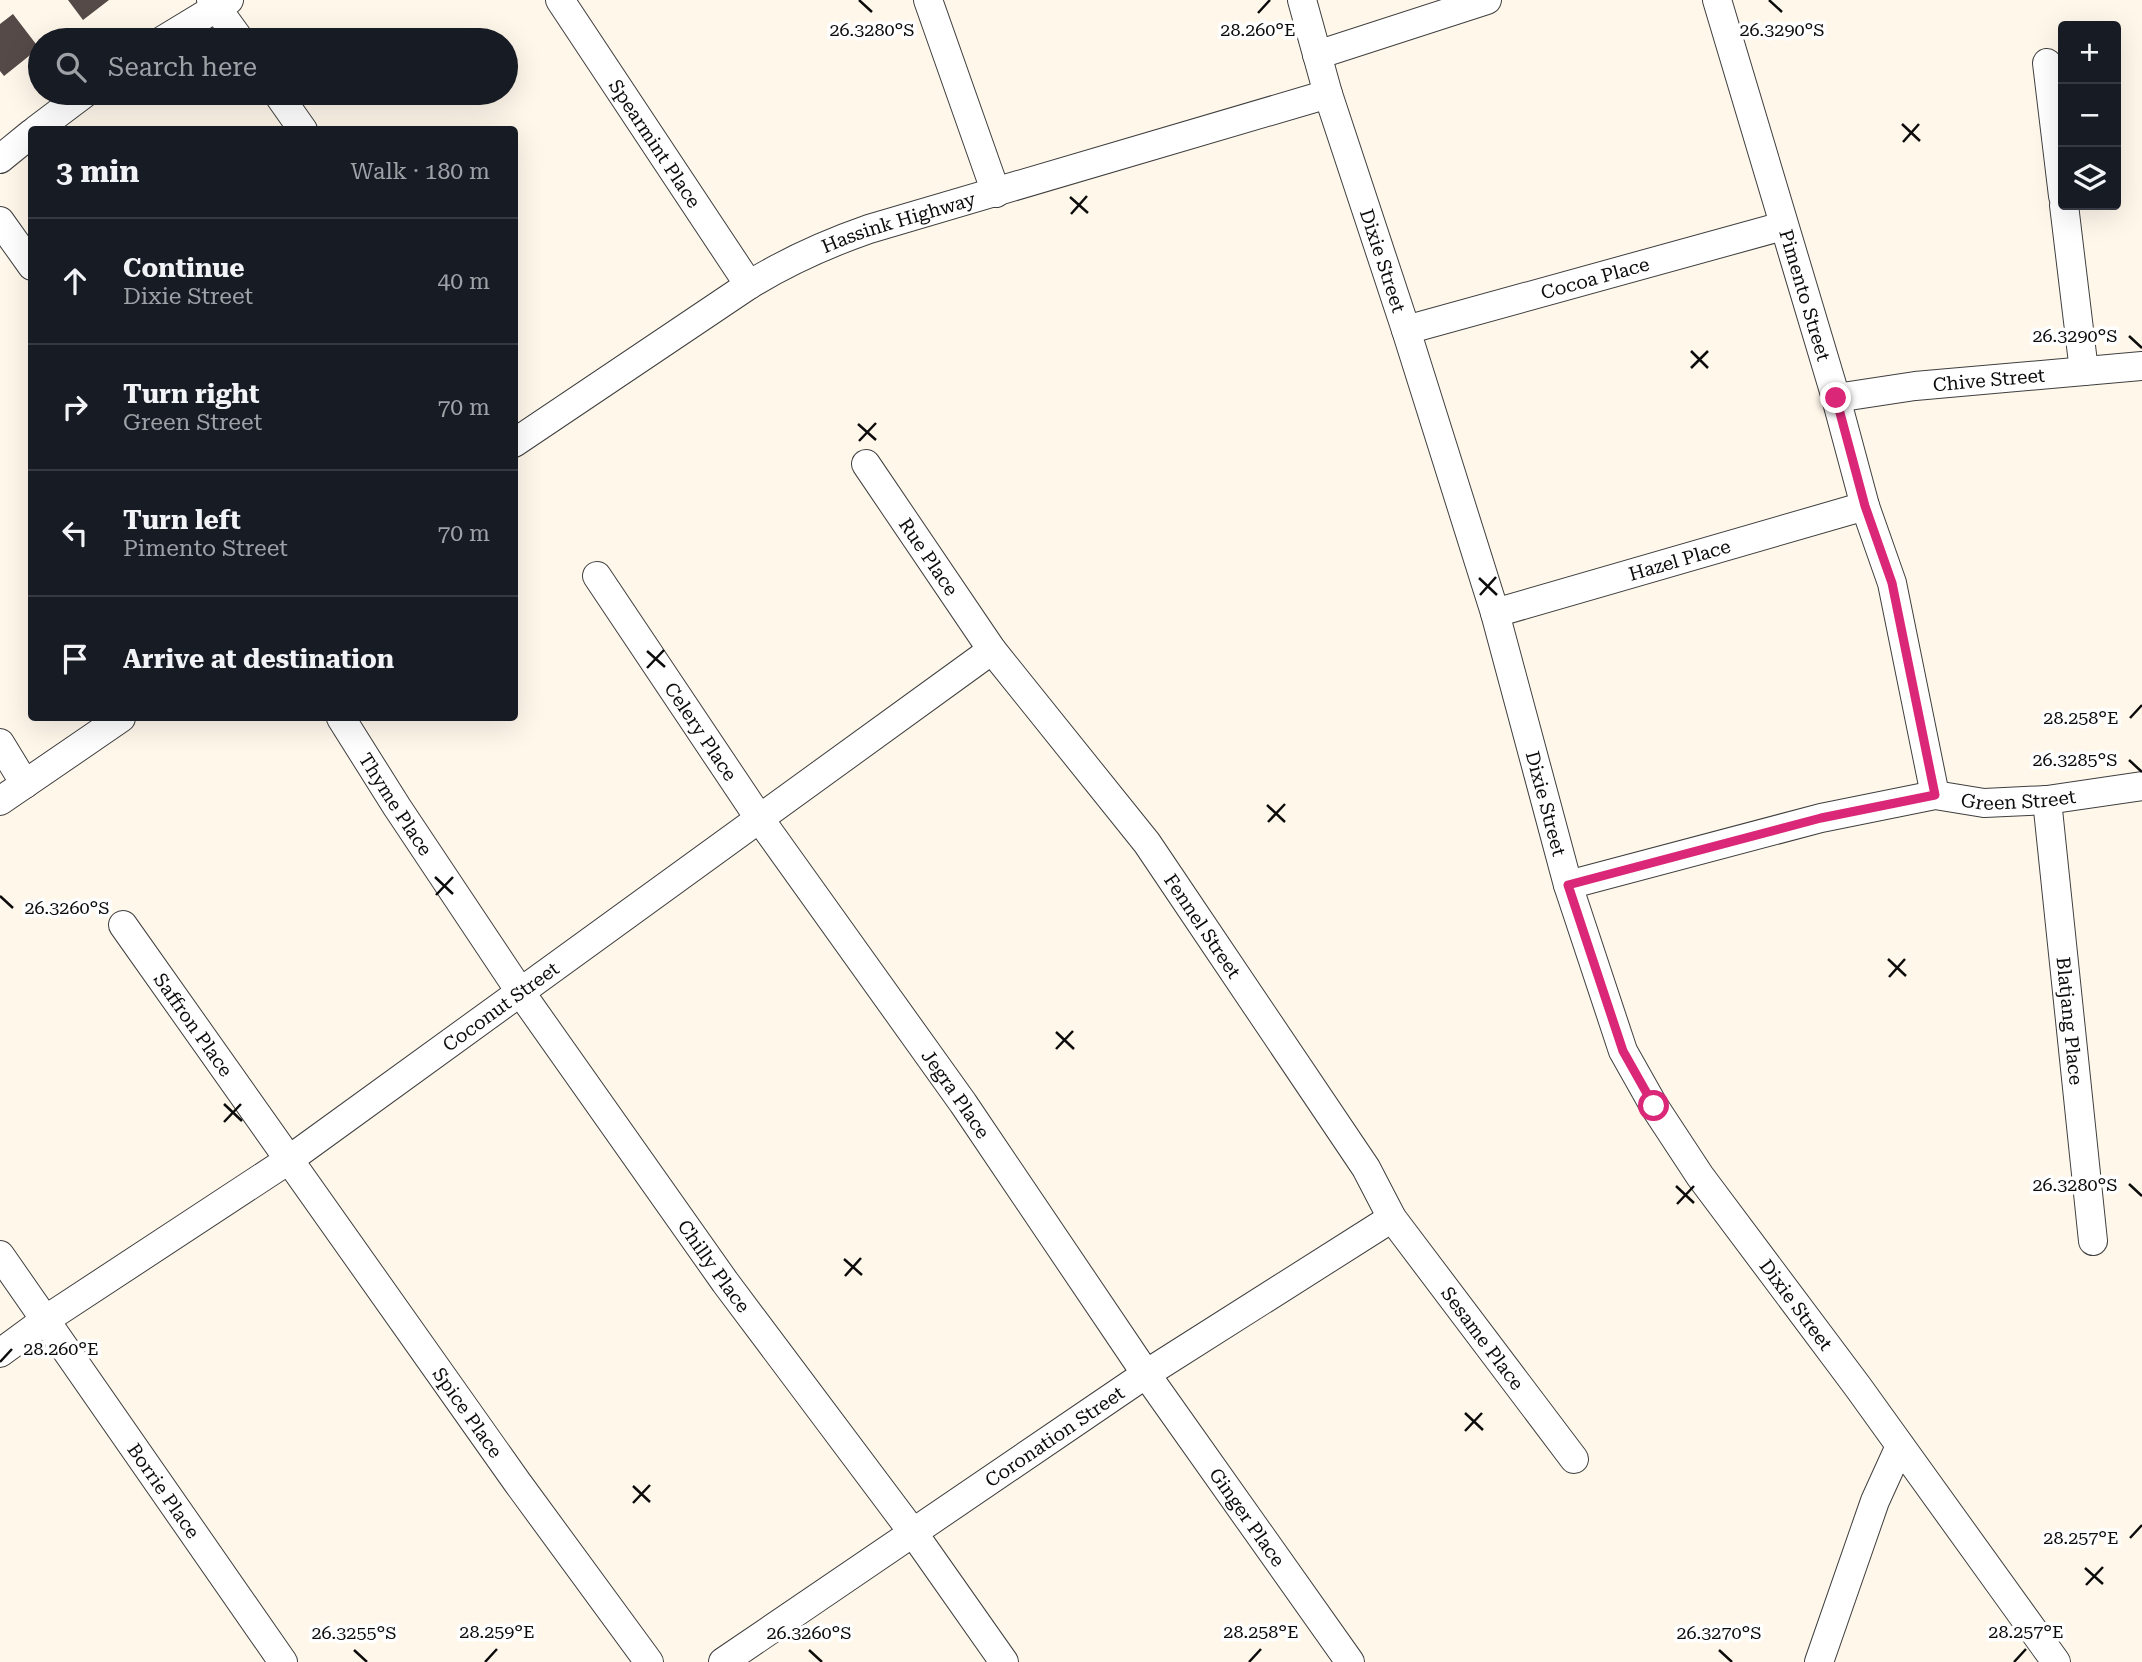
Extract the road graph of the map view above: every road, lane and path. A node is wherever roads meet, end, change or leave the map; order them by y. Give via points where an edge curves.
1 (560, 0) edge
2 (928, 0) edge
3 (1302, 0) edge
4 (1487, 0) edge
5 (1717, 0) edge
6 (219, 3) edge
7 (181, 28) edge
8 (233, 28) edge
9 (1317, 55) junction
10 (2047, 63) dead end
11 (1328, 94) junction
12 (69, 105) edge
13 (285, 105) edge
14 (41, 126) edge
15 (300, 126) edge
16 (28, 136) edge
17 (2058, 154) edge
18 (0, 159) edge
19 (996, 193) junction
20 (2065, 210) edge
21 (0, 221) edge
22 (1783, 226) junction
23 (28, 260) edge
24 (749, 285) junction
25 (1406, 330) junction
26 (2142, 366) edge
27 (2084, 371) junction
28 (1836, 398) junction
29 (518, 435) edge
30 (866, 464) dead end
31 (1865, 506) junction
32 (597, 576) dead end
33 (1494, 613) junction
34 (992, 650) junction
35 (117, 721) edge
36 (343, 721) edge
37 (0, 743) edge
38 (26, 784) junction
39 (2142, 786) edge
40 (1935, 795) junction
41 (2047, 800) junction
42 (0, 802) edge
43 (759, 818) junction
44 (1568, 885) junction
45 (123, 925) dead end
46 (521, 993) junction
47 (290, 1159) junction
48 (1392, 1218) junction
49 (2093, 1241) dead end
50 (0, 1255) edge
51 (45, 1320) junction
52 (0, 1353) edge
53 (1146, 1374) junction
54 (1900, 1446) junction
55 (1574, 1459) dead end
56 (914, 1534) junction
57 (283, 1662) edge
58 (649, 1662) edge
59 (723, 1662) edge
60 (1004, 1662) edge
61 (1350, 1662) edge
62 (1819, 1662) edge
63 (2056, 1662) edge

1 - 24 street, Spearmint Place
2 - 19 street
3 - 9 street, Dixie Street
4 - 9 street
5 - 22 street, Pimento Street
6 - 7 street
6 - 8 street
9 - 11 street, Dixie Street
10 - 17 street
11 - 19 street, Hassink Highway
11 - 25 street, Dixie Street
12 - 14 street
13 - 15 street
16 - 18 street
19 - 24 street, Hassink Highway via 823,245
20 - 27 street
21 - 23 street
22 - 25 street, Cocoa Place
22 - 28 street, Pimento Street
24 - 29 street, Hassink Highway
25 - 33 street, Dixie Street
26 - 27 street, Chive Street
27 - 28 street, Chive Street
28 - 31 street, Pimento Street
30 - 34 street, Rue Place
31 - 33 street, Hazel Place
31 - 40 street, Pimento Street via 1892,583
32 - 43 street, Celery Place
33 - 44 street, Dixie Street
34 - 43 street, Coconut Street
34 - 48 street, Fennel Street via 1147,843 1366,1168
35 - 38 street
36 - 46 street, Thyme Place
37 - 38 street
38 - 42 street
39 - 41 street, Green Street
40 - 41 street, Green Street via 1984,803
40 - 44 street, Green Street via 1821,818
41 - 49 street, Blatjang Place
43 - 46 street, Coconut Street
43 - 53 street, Jegra Place via 963,1103
44 - 54 street, Dixie Street via 1623,1051 1654,1106 1700,1176
45 - 47 street, Saffron Place
46 - 47 street, Coconut Street
46 - 56 street, Chilly Place via 725,1282
47 - 51 street, Coconut Street
47 - 58 street, Spice Place
48 - 53 street, Coronation Street
48 - 55 street, Sesame Place
50 - 51 street, Borrie Place
51 - 52 street, Coconut Street
51 - 57 street, Borrie Place
53 - 56 street, Coronation Street
53 - 61 street, Ginger Place
54 - 62 street via 1875,1501
54 - 63 street, Dixie Street
56 - 59 street, Coronation Street
56 - 60 street, Chilly Place

